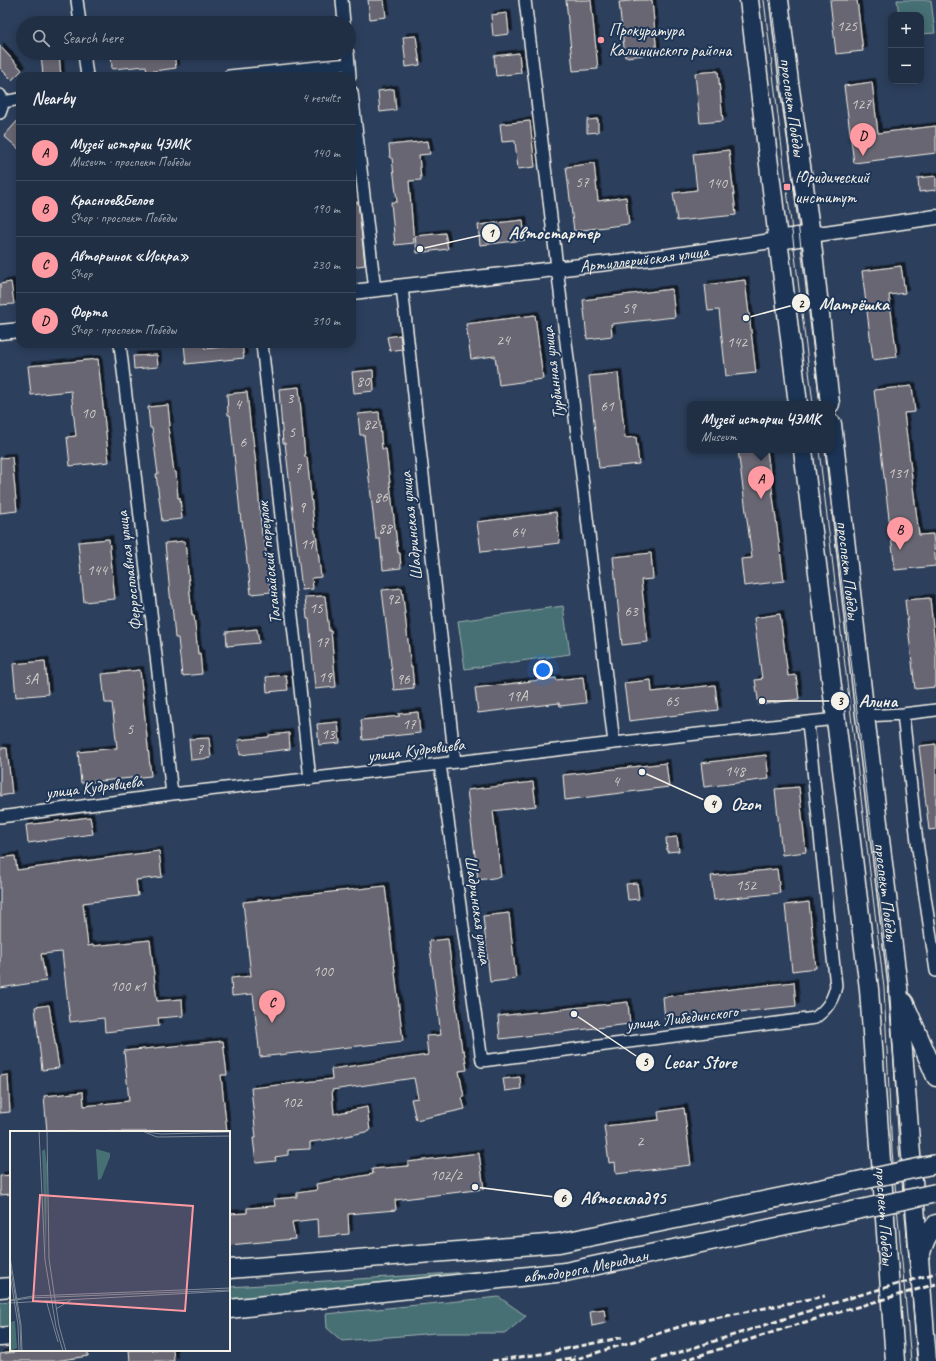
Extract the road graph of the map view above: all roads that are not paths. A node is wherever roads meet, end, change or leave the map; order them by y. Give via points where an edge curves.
1 (77, 0) edge
2 (342, 0) edge
3 (526, 0) edge
4 (749, 0) edge
5 (779, 0) edge
6 (79, 16) edge
7 (343, 16) edge
8 (85, 60) edge
9 (335, 60) edge
10 (348, 60) edge
11 (86, 72) edge
12 (255, 72) edge
13 (350, 72) edge
14 (1, 98) edge
15 (16, 99) edge
16 (0, 113) edge
17 (356, 126) edge
18 (936, 217) edge
19 (811, 236) junction
20 (778, 240) junction
21 (558, 269) junction
22 (402, 287) junction
23 (375, 290) junction
24 (356, 292) edge
25 (16, 330) edge
26 (0, 332) edge
27 (120, 348) edge
28 (262, 348) edge
29 (798, 401) edge
30 (830, 401) edge
31 (835, 451) edge
32 (804, 453) edge
33 (936, 710) edge
34 (903, 714) junction
35 (865, 716) junction
36 (836, 719) junction
37 (808, 723) junction
38 (614, 743) junction
39 (455, 762) junction
40 (440, 764) junction
41 (310, 779) junction
42 (172, 794) junction
43 (0, 817) edge
44 (936, 971) edge
45 (898, 987) junction
46 (482, 1061) joint
47 (936, 1077) edge
48 (936, 1164) edge
49 (936, 1193) edge
50 (936, 1224) edge
51 (920, 1259) junction
52 (230, 1269) edge
53 (10, 1287) edge
54 (0, 1288) edge
55 (230, 1309) edge
56 (10, 1336) edge
57 (0, 1337) edge
58 (895, 1361) edge
59 (927, 1361) edge

1 - 6 street
2 - 7 street
3 - 21 street, Турбинная улица
4 - 20 main road, проспект Победы
5 - 19 main road, проспект Победы
8 - 11 street
9 - 12 street
10 - 13 street
14 - 15 street
14 - 16 street via 3,105
17 - 23 street
18 - 19 street, Артиллерийская улица
19 - 20 main road, Артиллерийская улица
19 - 30 main road, проспект Победы
20 - 21 street, Артиллерийская улица
20 - 29 main road, проспект Победы
21 - 22 street, Артиллерийская улица
21 - 38 street, Турбинная улица
22 - 23 street, Артиллерийская улица
22 - 39 street, Шадринская улица
23 - 24 street, Артиллерийская улица
25 - 26 street
27 - 42 street, Ферросплавная улица
28 - 41 street, Таганайский переулок
31 - 35 main road, проспект Победы
32 - 36 main road, проспект Победы
33 - 34 street
34 - 35 street
34 - 44 street
35 - 45 main road, проспект Победы
36 - 37 street, улица Кудрявцева
36 - 58 main road, проспект Победы via 869,990
37 - 38 street, улица Кудрявцева
37 - 46 street, улица Либединского via 836,986 834,996 826,1009 815,1018
38 - 39 street, улица Кудрявцева
39 - 40 street, улица Кудрявцева
40 - 41 street, улица Кудрявцева
40 - 46 street, Шадринская улица
41 - 42 street, улица Кудрявцева
42 - 43 street, улица Кудрявцева
45 - 47 main road
45 - 51 main road, проспект Победы
48 - 52 main road, автодорога Меридиан, bridge via 559,1243
49 - 55 main road, автодорога Меридиан, bridge via 565,1272
50 - 51 main road via 924,1241
51 - 59 main road, проспект Победы
53 - 54 main road
56 - 57 main road

